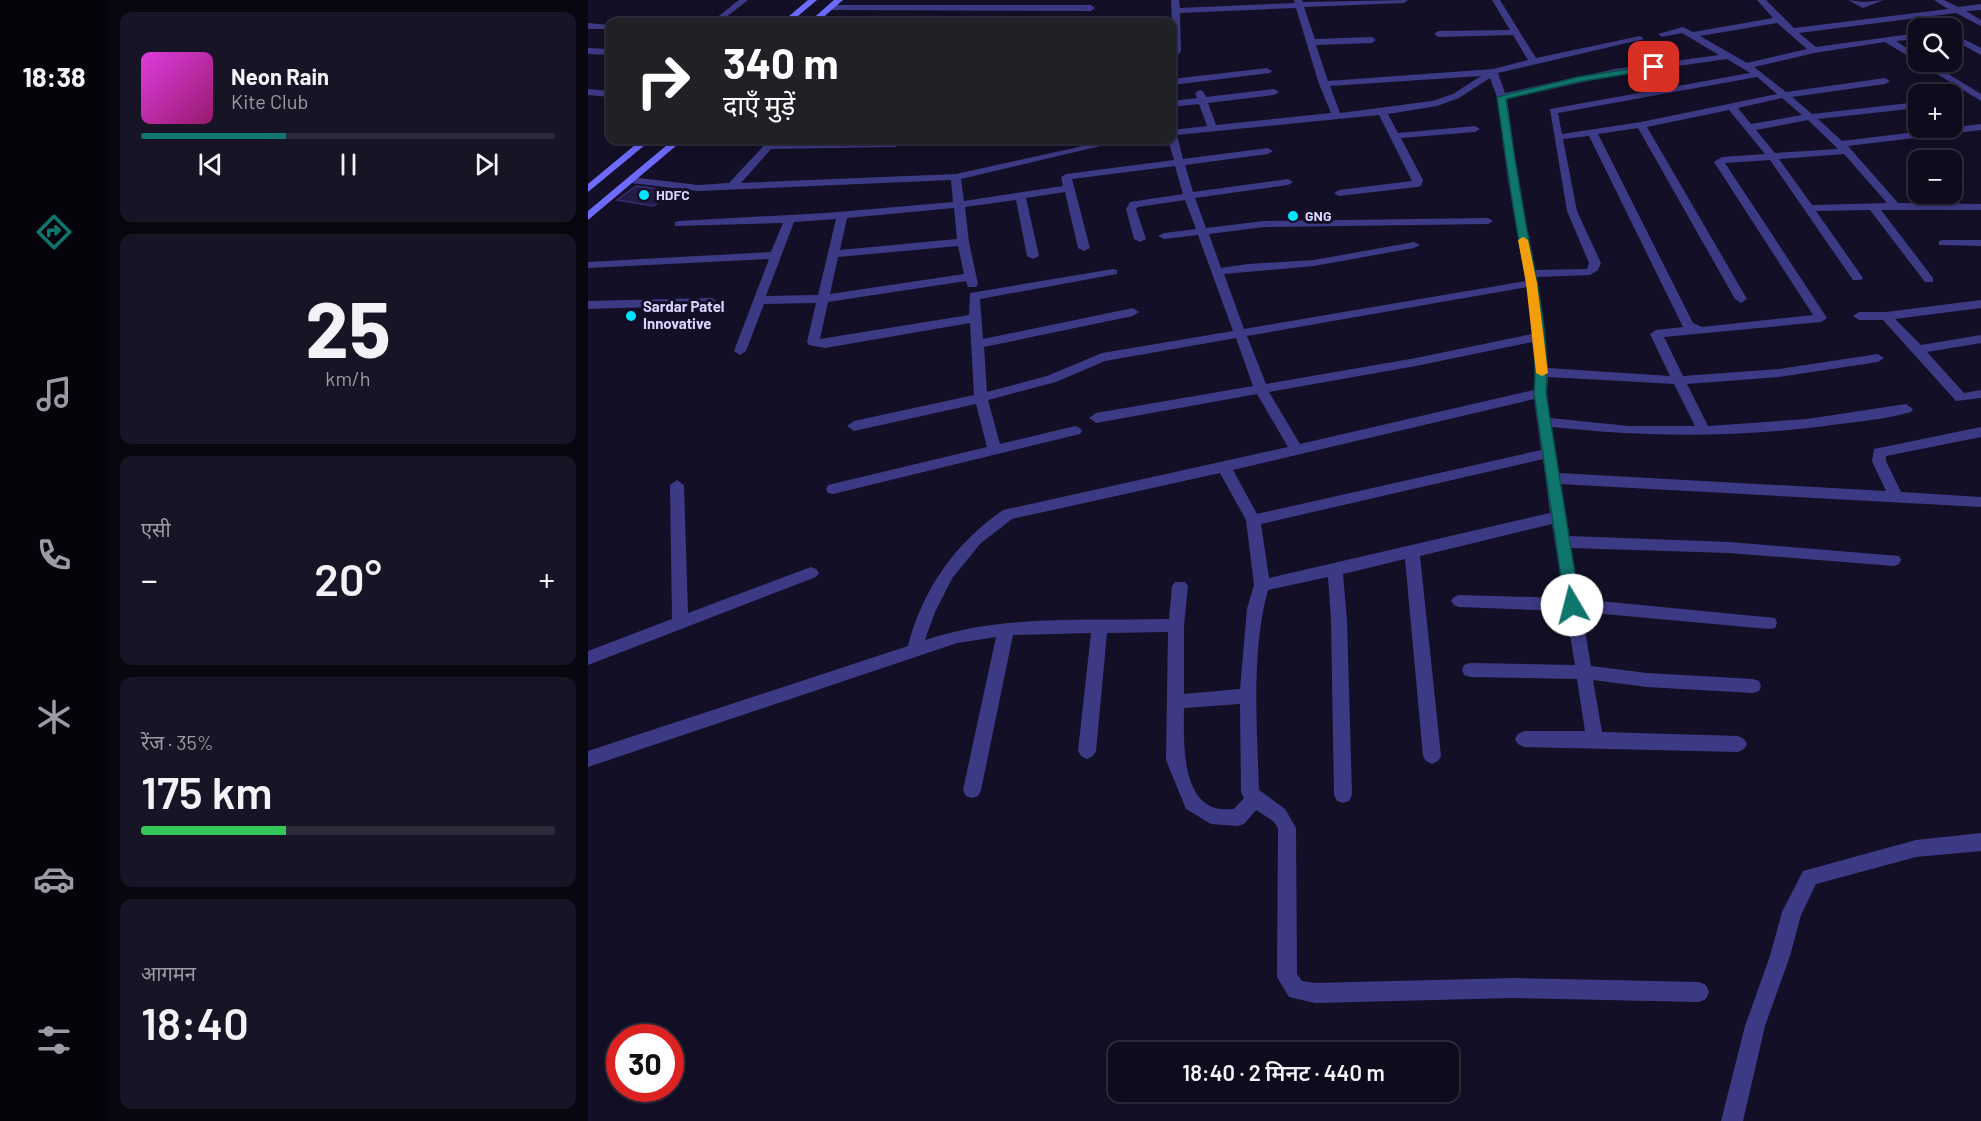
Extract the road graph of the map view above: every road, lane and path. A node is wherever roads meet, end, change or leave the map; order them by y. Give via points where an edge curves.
1 (744, 0) edge
2 (813, 0) edge
3 (839, 0) edge
4 (1175, 0) edge
5 (1404, 0) edge
6 (1496, 0) edge
7 (1761, 0) edge
8 (1852, 0) edge
9 (1880, 0) edge
10 (1938, 0) edge
11 (1299, 3) edge
12 (1981, 7) edge
13 (829, 8) junction
14 (1091, 8) dead end
15 (1958, 9) junction
16 (1176, 11) junction
17 (720, 18) edge
18 (791, 18) edge
19 (818, 18) edge
20 (1175, 18) edge
21 (1779, 20) junction
22 (1981, 23) edge
23 (588, 26) edge
24 (606, 27) edge
25 (1792, 31) junction
26 (1515, 32) junction
27 (1963, 32) edge
28 (1438, 34) dead end
29 (1662, 34) dead end
30 (1692, 35) junction
31 (1908, 37) edge
32 (1640, 39) dead end
33 (1887, 39) junction
34 (1372, 40) dead end
35 (1312, 42) junction
36 (1176, 46) edge
37 (1814, 50) junction
38 (588, 51) edge
39 (606, 52) edge
40 (1177, 52) dead end
41 (1981, 52) edge
42 (1908, 53) edge
43 (1729, 56) junction
44 (1533, 61) junction
45 (1746, 66) junction
46 (1267, 71) dead end
47 (1493, 72) junction
48 (1940, 72) edge
49 (1759, 74) junction
50 (1194, 80) junction
51 (1885, 81) dead end
52 (1176, 82) edge
53 (1324, 84) junction
54 (1970, 90) junction
55 (1981, 90) edge
56 (588, 92) edge
57 (1274, 92) dead end
58 (606, 94) edge
59 (1785, 95) junction
60 (1502, 97) junction
61 (1981, 98) edge
62 (1204, 100) junction
63 (1546, 101) junction
64 (1176, 104) edge
65 (1731, 106) junction
66 (1908, 106) edge
67 (1382, 112) junction
68 (1337, 116) junction
69 (1810, 117) junction
70 (1641, 125) junction
71 (1981, 127) edge
72 (1748, 128) junction
73 (1213, 129) junction
74 (1475, 129) dead end
75 (1592, 132) junction
76 (1176, 134) edge
77 (1394, 136) junction
78 (1560, 137) junction
79 (641, 144) edge
80 (673, 144) edge
81 (770, 144) edge
82 (1092, 144) edge
83 (1174, 144) edge
84 (1844, 148) junction
85 (1268, 151) dead end
86 (1773, 157) junction
87 (1179, 163) junction
88 (956, 177) junction
89 (592, 180) edge
90 (631, 180) junction
91 (1288, 182) dead end
92 (732, 187) junction
93 (1069, 188) junction
94 (588, 189) edge
95 (1339, 193) dead end
96 (1188, 194) junction
97 (1020, 195) junction
98 (959, 204) junction
99 (1872, 205) junction
100 (1895, 206) junction
101 (1981, 207) edge
102 (1809, 208) junction
103 (842, 215) junction
104 (588, 217) edge
105 (789, 220) junction
106 (1488, 221) dead end
107 (679, 224) dead end
108 (1204, 231) junction
109 (1164, 236) dead end
110 (1140, 238) dead end
111 (963, 242) junction
112 (1943, 243) dead end
113 (1981, 243) edge
114 (1414, 245) dead end
115 (1084, 248) dead end
116 (832, 254) junction
117 (775, 255) junction
118 (1033, 256) dead end
119 (588, 265) edge
120 (1113, 272) dead end
121 (1216, 272) junction
122 (970, 277) junction
123 (1531, 278) junction
124 (1857, 278) dead end
125 (1929, 280) dead end
126 (974, 296) junction
127 (822, 299) junction
128 (1741, 299) dead end
129 (758, 300) junction
130 (711, 302) dead end
131 (1981, 304) edge
132 (588, 305) edge
133 (1133, 312) dead end
134 (1860, 316) dead end
135 (1886, 316) junction
136 (976, 318) junction
137 (1694, 330) junction
138 (1239, 334) junction
139 (1537, 337) junction
140 (1981, 339) edge
141 (979, 344) junction
142 (1918, 350) junction
143 (740, 351) dead end
144 (1878, 358) dead end
145 (1542, 372) junction
146 (1677, 380) junction
147 (1260, 389) junction
148 (1540, 393) junction
149 (1981, 394) edge
150 (981, 398) junction
151 (1906, 409) dead end
152 (1096, 418) dead end
153 (1545, 422) junction
154 (854, 426) dead end
155 (1703, 430) junction
156 (1074, 431) dead end
157 (1981, 432) edge
158 (1297, 450) junction
159 (995, 451) junction
160 (1549, 453) junction
161 (1224, 466) junction
162 (1552, 478) junction
163 (677, 485) dead end
164 (833, 489) dead end
165 (1895, 495) junction
166 (1981, 502) edge
167 (1558, 517) junction
168 (1252, 520) junction
169 (1563, 542) junction
170 (1412, 552) junction
171 (1894, 560) dead end
172 (1335, 570) junction
173 (811, 573) dead end
174 (1262, 585) junction
175 (1180, 586) dead end
176 (1459, 601) dead end
177 (1572, 605) junction
178 (680, 623) junction
179 (1768, 623) dead end
180 (1176, 625) junction
181 (1100, 627) junction
182 (1006, 629) junction
183 (915, 650) junction
184 (588, 658) edge
185 (1470, 670) dead end
186 (1584, 672) junction
187 (1753, 686) dead end
188 (1248, 696) junction
189 (1174, 702) junction
190 (1524, 739) dead end
191 (1595, 739) junction
192 (1738, 744) dead end
193 (1087, 751) dead end
194 (1432, 756) dead end
195 (588, 759) edge
196 (972, 790) dead end
197 (1343, 795) dead end
198 (1254, 799) junction
199 (1981, 842) edge
200 (1699, 992) dead end
201 (1732, 1121) edge

1 - 17 street
2 - 18 main road
3 - 13 main road
4 - 16 street
5 - 11 street
6 - 26 street
7 - 21 street
8 - 9 street via 1863,5
10 - 15 street
11 - 16 street
11 - 35 street
12 - 15 street
13 - 14 street
13 - 19 main road
15 - 22 street
15 - 25 street
16 - 20 street
21 - 25 street
21 - 30 street
23 - 24 street
25 - 37 street
26 - 28 street
26 - 44 street
27 - 41 street
29 - 30 street via 1683,30
30 - 43 street
31 - 33 street
32 - 44 street
33 - 37 street
33 - 42 street
34 - 35 street
35 - 53 street
36 - 40 street
37 - 45 street
38 - 39 street
43 - 45 street
43 - 63 street via 1606,74
44 - 47 street
45 - 49 street
46 - 50 street
47 - 53 street
47 - 60 street
47 - 67 street via 1443,101
48 - 54 street
49 - 59 street
49 - 63 street
50 - 52 street
50 - 62 street
51 - 59 street
53 - 68 street
54 - 55 street
54 - 61 street
56 - 58 street
57 - 62 street
59 - 65 street
59 - 69 street
60 - 63 street
60 - 123 street
62 - 64 street
62 - 73 street
63 - 78 street
65 - 70 street
65 - 72 street
66 - 69 street
67 - 68 street
67 - 77 street
68 - 73 street
69 - 72 street
69 - 84 street
70 - 75 street
70 - 128 street
71 - 84 street
72 - 86 street
73 - 76 street
74 - 77 street
75 - 78 street
75 - 137 street
77 - 95 street via 1417,184
78 - 123 street via 1572,211 1594,268 1590,272
79 - 89 main road
80 - 90 main road
81 - 92 street
82 - 88 street
83 - 87 street
84 - 86 street
84 - 100 street via 1880,184
85 - 87 street
86 - 102 street
86 - 137 street via 1722,160 1719,165 1821,318
87 - 93 street via 1066,177
87 - 96 street
88 - 92 street
88 - 98 street
89 - 94 main road
90 - 92 street via 698,188
90 - 104 main road
91 - 96 street
93 - 97 street
93 - 115 street
96 - 108 street
96 - 110 street via 1134,204 1131,209
97 - 98 street
97 - 118 street
98 - 103 street
98 - 111 street
99 - 100 street
99 - 102 street
99 - 125 street
100 - 101 street
102 - 124 street
103 - 105 street
103 - 116 street
105 - 107 street
105 - 117 street
106 - 108 street via 1264,224
108 - 109 street
108 - 121 street
111 - 116 street
111 - 122 street
112 - 113 street
114 - 121 street via 1314,263
116 - 127 street
117 - 119 street
117 - 129 street
120 - 126 street
121 - 138 street
122 - 126 street
122 - 127 street
123 - 138 street
123 - 139 street
126 - 136 street
127 - 129 street
127 - 136 street via 813,342 817,344
129 - 143 street
130 - 132 street
131 - 135 street
133 - 141 street
134 - 135 street
135 - 142 street
136 - 141 street
137 - 146 street via 1656,334
138 - 147 street
138 - 150 street via 1102,357 1051,379
139 - 145 street
139 - 147 street via 1416,363
140 - 142 street
141 - 150 street
142 - 149 street via 1961,398
144 - 146 street via 1821,369
145 - 146 street
145 - 148 street
146 - 155 street
147 - 152 street
147 - 158 street
148 - 153 street
148 - 158 street
150 - 154 street
150 - 159 street
151 - 155 street via 1826,422
153 - 155 street via 1640,431
153 - 160 street
156 - 159 street
157 - 165 street via 1879,452 1879,461
158 - 161 street
159 - 164 street
160 - 162 street
160 - 168 street
161 - 168 street
161 - 183 street via 1008,514 992,523 935,593 918,629
162 - 165 street
162 - 167 street
163 - 178 street
165 - 166 street
167 - 169 street
167 - 170 street
168 - 174 street
169 - 171 street via 1743,547
169 - 177 street
170 - 172 street
170 - 194 street
172 - 174 street
172 - 197 street via 1340,620
173 - 178 street
174 - 188 street via 1255,609
175 - 180 street
176 - 177 street
177 - 179 street
177 - 186 street
178 - 184 street
180 - 181 street
180 - 189 street
181 - 182 street
181 - 193 street
182 - 183 street via 957,636
182 - 196 street
183 - 195 street
185 - 186 street
186 - 187 street
186 - 191 street
188 - 189 street
188 - 198 street via 1250,792
189 - 198 street via 1175,760 1192,803 1211,816 1238,818
190 - 191 street
191 - 192 street
198 - 200 street via 1278,812 1287,828 1287,976 1296,990 1315,993 1514,988
199 - 201 street via 1960,841 1902,850 1810,877 1792,912 1755,1026

